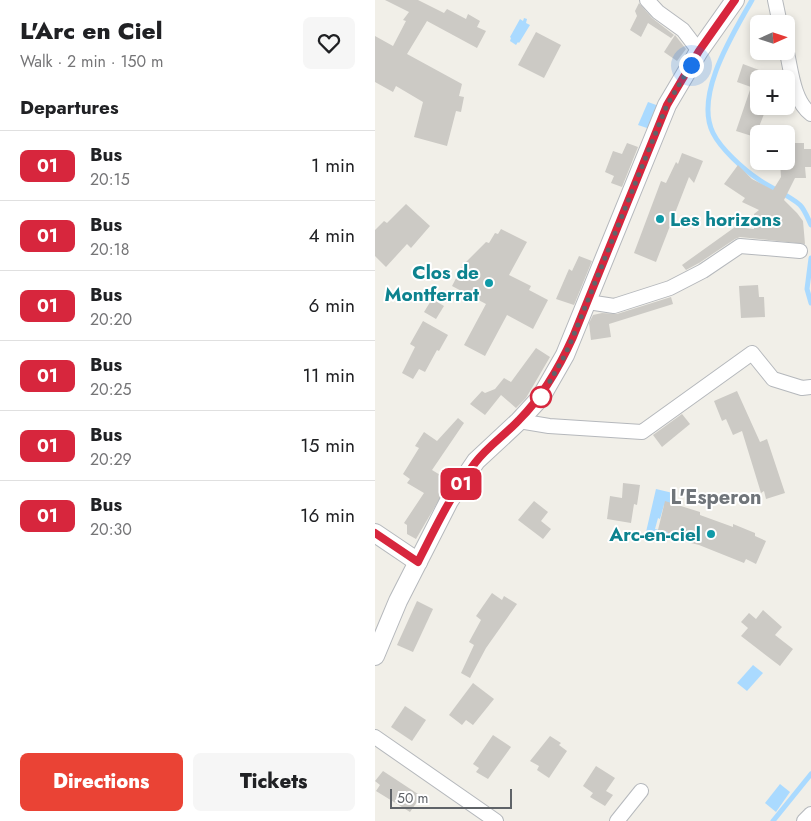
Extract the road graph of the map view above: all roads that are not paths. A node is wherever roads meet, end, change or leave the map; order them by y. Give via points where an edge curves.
1 (647, 0) edge
2 (735, 0) edge
3 (775, 0) edge
4 (778, 15) edge
5 (699, 51) junction
6 (789, 60) edge
7 (811, 114) edge
8 (800, 251) dead end
9 (588, 302) junction
10 (811, 387) edge
11 (519, 421) junction
12 (375, 533) edge
13 (418, 562) junction
14 (375, 656) edge
15 (375, 737) edge
16 (641, 791) dead end
17 (811, 814) edge
18 (496, 821) edge
19 (617, 821) edge
20 (804, 821) edge

1 - 5 street via 683,30
2 - 5 street
3 - 4 street
5 - 9 street via 667,105
6 - 7 street via 800,101
8 - 9 street via 740,246 703,272 670,288 614,306
9 - 11 street via 565,355 541,397
10 - 11 street via 802,388 773,380 752,353 642,432
11 - 13 street via 476,462 449,501
12 - 13 street
13 - 14 street
15 - 18 street
16 - 19 street
17 - 20 street

